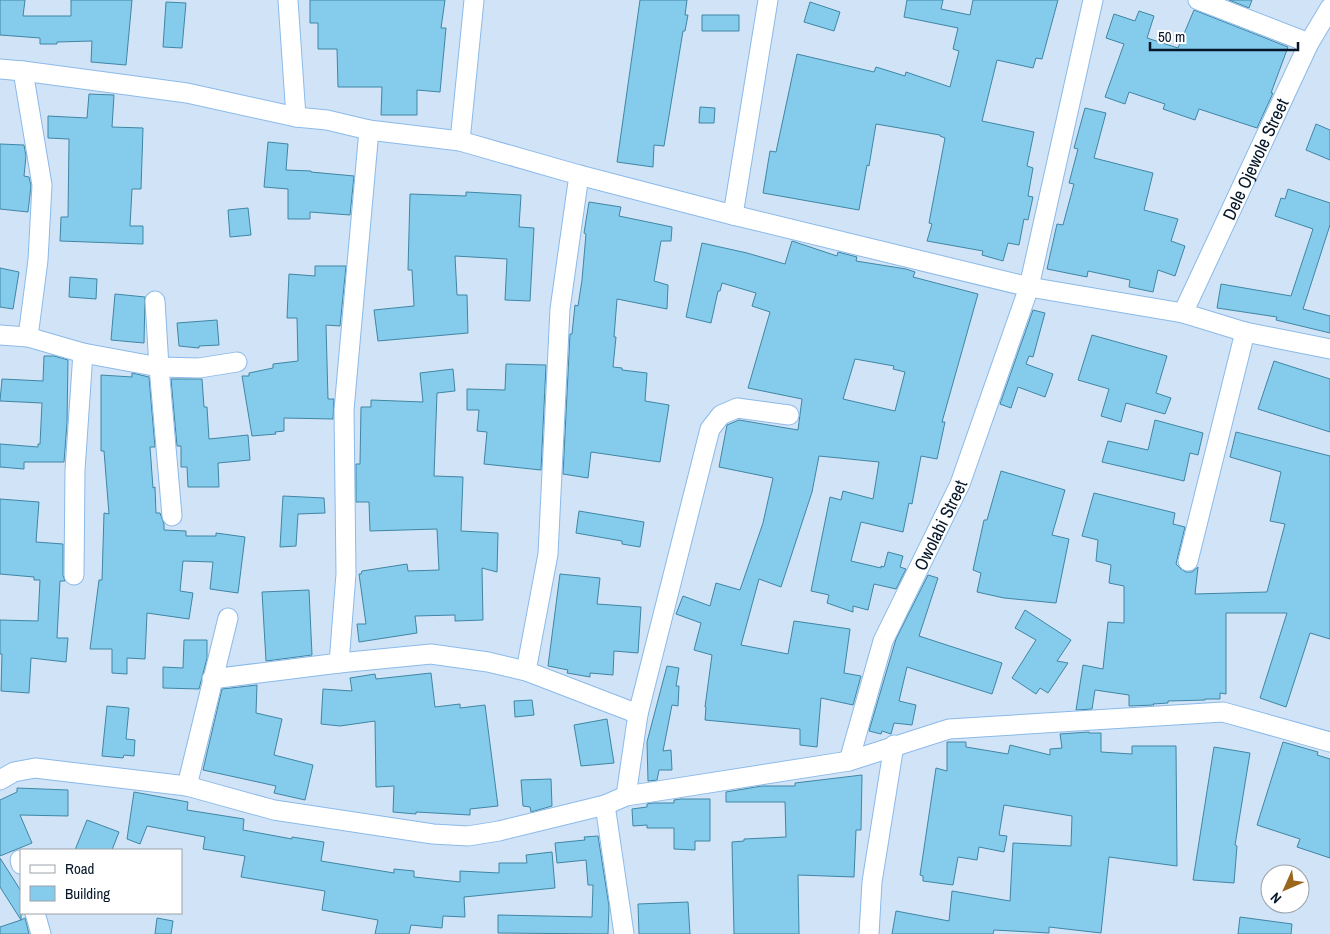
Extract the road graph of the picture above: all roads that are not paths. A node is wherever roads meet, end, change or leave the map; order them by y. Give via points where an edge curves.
1 (288, 0) edge
2 (474, 0) edge
3 (768, 0) edge
4 (1093, 0) edge
5 (1198, 0) edge
6 (1330, 8) edge
7 (1309, 44) junction
8 (0, 69) edge
9 (23, 71) junction
10 (296, 117) junction
11 (369, 130) junction
12 (460, 141) junction
13 (579, 175) junction
14 (733, 215) junction
15 (1029, 287) junction
16 (155, 301) dead end
17 (1183, 313) junction
18 (1245, 332) junction
19 (0, 335) edge
20 (28, 337) junction
21 (1330, 349) edge
22 (83, 353) junction
23 (237, 362) dead end
24 (159, 367) junction
25 (789, 415) dead end
26 (172, 516) dead end
27 (1188, 561) dead end
28 (74, 575) dead end
29 (228, 618) dead end
30 (340, 662) junction
31 (526, 671) junction
32 (212, 679) junction
33 (638, 714) junction
34 (1330, 742) edge
35 (894, 745) junction
36 (850, 761) junction
37 (0, 780) edge
38 (187, 786) junction
39 (626, 796) junction
40 (605, 805) junction
41 (35, 914) edge
42 (41, 934) edge
43 (624, 934) edge
44 (869, 934) edge

1 - 10 street
2 - 12 street
3 - 14 street
4 - 15 street, Owolabi Street
5 - 7 street
6 - 7 street, Dele Ojewole Street
7 - 17 street, Dele Ojewole Street
8 - 9 street
9 - 10 street via 187,93
9 - 20 street via 42,184 38,260
10 - 11 street
11 - 12 street
11 - 30 street via 344,410 346,574
12 - 13 street
13 - 14 street
13 - 31 street via 560,309 548,554
14 - 15 street
15 - 17 street
15 - 36 street, Owolabi Street via 960,484 883,641
16 - 24 street
17 - 18 street
18 - 21 street
18 - 27 street
19 - 20 street
20 - 22 street
22 - 24 street
22 - 28 street via 75,470
23 - 24 street via 199,368
24 - 26 street
25 - 33 street via 737,408 721,414 710,429
29 - 32 street
30 - 31 street via 431,654
30 - 32 street
31 - 33 street
32 - 38 street
33 - 39 street
34 - 35 street via 1223,712 949,728
35 - 36 street
35 - 44 street via 872,882
36 - 39 street
37 - 38 street via 14,772 35,768
38 - 40 street via 274,810 433,834 499,831
39 - 40 street
40 - 43 street
41 - 42 street

